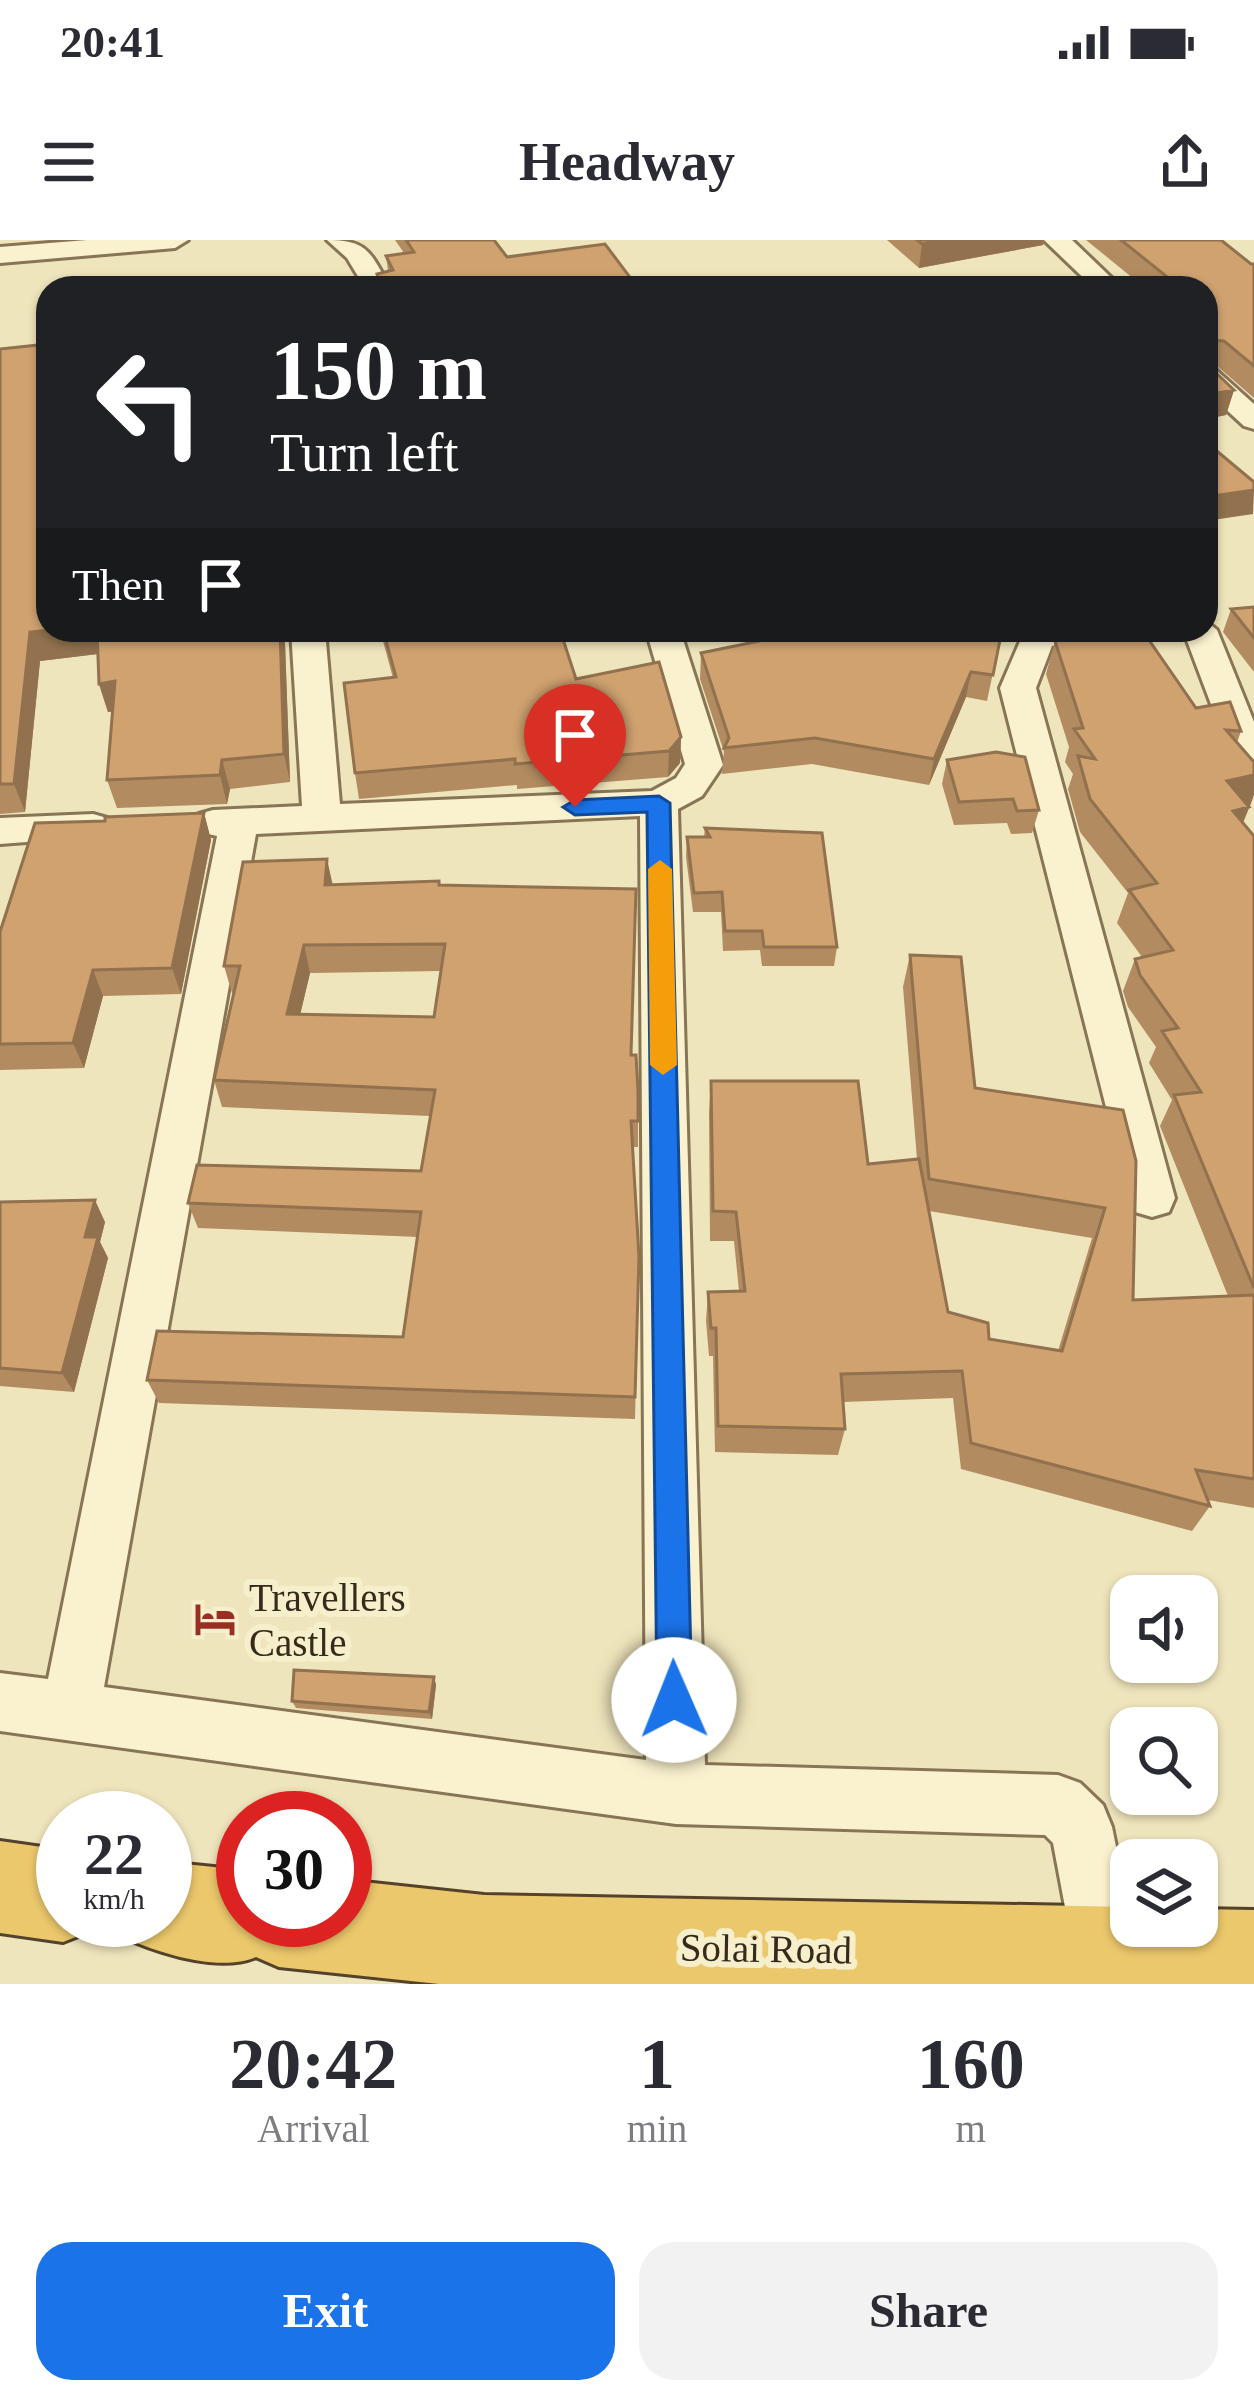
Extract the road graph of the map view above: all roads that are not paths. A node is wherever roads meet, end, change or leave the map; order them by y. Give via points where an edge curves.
1 (175, 240) edge
2 (340, 240) edge
3 (1057, 240) edge
4 (0, 255) edge
5 (371, 276) edge
6 (1096, 276) edge
7 (1218, 387) edge
8 (1254, 420) edge
9 (309, 642) edge
10 (667, 642) edge
11 (1037, 642) edge
12 (1205, 642) edge
13 (1254, 768) edge
14 (659, 803) junction
15 (322, 819) junction
16 (239, 822) junction
17 (167, 824) edge
18 (119, 826) edge
19 (0, 830) edge
20 (1152, 1198) dead end
21 (0, 1702) edge
22 (70, 1714) junction
23 (676, 1794) junction
24 (0, 1887) edge
25 (36, 1892) edge
26 (372, 1930) edge
27 (1106, 1954) junction
28 (1254, 1957) edge

1 - 4 street
2 - 5 street
3 - 6 street
7 - 8 street
9 - 15 street
10 - 14 street via 704,765 689,787
11 - 20 street via 1018,688
12 - 13 street
14 - 15 street
14 - 23 street
15 - 16 street
16 - 17 street
16 - 22 street
18 - 19 street
21 - 22 street
22 - 23 street
23 - 27 street via 1058,1805 1081,1827
24 - 25 highway
26 - 27 highway, Solai Road via 484,1942
27 - 28 highway, Solai Road

